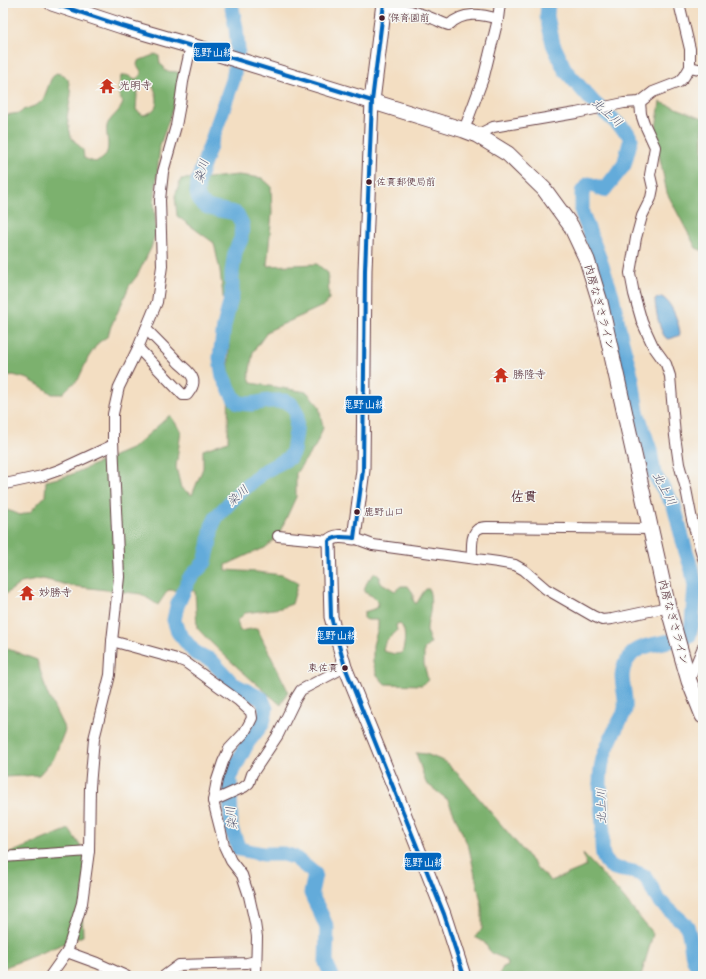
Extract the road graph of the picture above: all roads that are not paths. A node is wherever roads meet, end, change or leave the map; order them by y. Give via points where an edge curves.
1 (52, 3) edge
2 (500, 3) edge
3 (679, 3) edge
4 (384, 5) edge
5 (498, 20) junction
6 (191, 46) junction
7 (690, 67) junction
8 (703, 70) edge
9 (372, 101) junction
10 (640, 102) junction
11 (471, 133) junction
12 (146, 329) junction
13 (138, 348) junction
14 (113, 444) junction
15 (3, 483) edge
16 (650, 529) junction
17 (278, 536) dead end
18 (354, 538) junction
19 (329, 541) junction
20 (472, 558) junction
21 (703, 558) edge
22 (668, 607) junction
23 (112, 641) junction
24 (703, 647) edge
25 (345, 667) junction
26 (689, 681) junction
27 (701, 709) edge
28 (216, 800) junction
29 (89, 851) junction
30 (3, 857) edge
31 (67, 952) junction
32 (256, 961) junction
33 (50, 976) edge
34 (126, 976) edge
35 (164, 976) edge
36 (256, 976) edge
37 (464, 976) edge

1 - 6 highway, 内房なぎさライン
2 - 5 street
3 - 7 street via 690,49
4 - 5 street via 405,9 449,25 455,19 467,15
4 - 9 highway
5 - 11 street
6 - 9 highway, 内房なぎさライン
6 - 12 street via 176,126 163,172 160,200 162,266 157,302
7 - 8 street
7 - 10 street via 679,82 653,92
9 - 11 highway, 内房なぎさライン
9 - 18 main road via 365,270 363,470
10 - 11 street
10 - 21 street via 644,123 655,147 650,175 653,188 636,238 630,273 642,322 670,376 679,464
11 - 16 highway, 内房なぎさライン via 508,154 544,189 571,226 587,260 600,302
12 - 13 street
12 - 13 street via 191,375 194,380 187,396 183,395
13 - 14 street via 119,386 113,414
14 - 15 street via 59,470 20,482
14 - 23 street via 119,577
16 - 20 street via 480,528 476,530 472,541
16 - 22 highway, 内房なぎさライン
17 - 19 street
18 - 19 main road via 342,536
18 - 20 street via 373,545
19 - 25 main road via 331,617
20 - 22 street via 515,565 546,589 602,620
22 - 26 highway, 内房なぎさライン
23 - 28 street via 185,662 252,712 252,718 244,733 229,749 222,762 217,780
23 - 29 street via 110,675 94,739
24 - 26 street
25 - 28 street via 301,690 249,783
25 - 37 main road via 396,790
26 - 27 highway, 内房なぎさライン
28 - 32 street via 224,846 242,875 249,896 257,937
29 - 30 street
29 - 31 street via 82,903
31 - 33 street
31 - 34 street
32 - 35 street via 179,965
32 - 36 street

